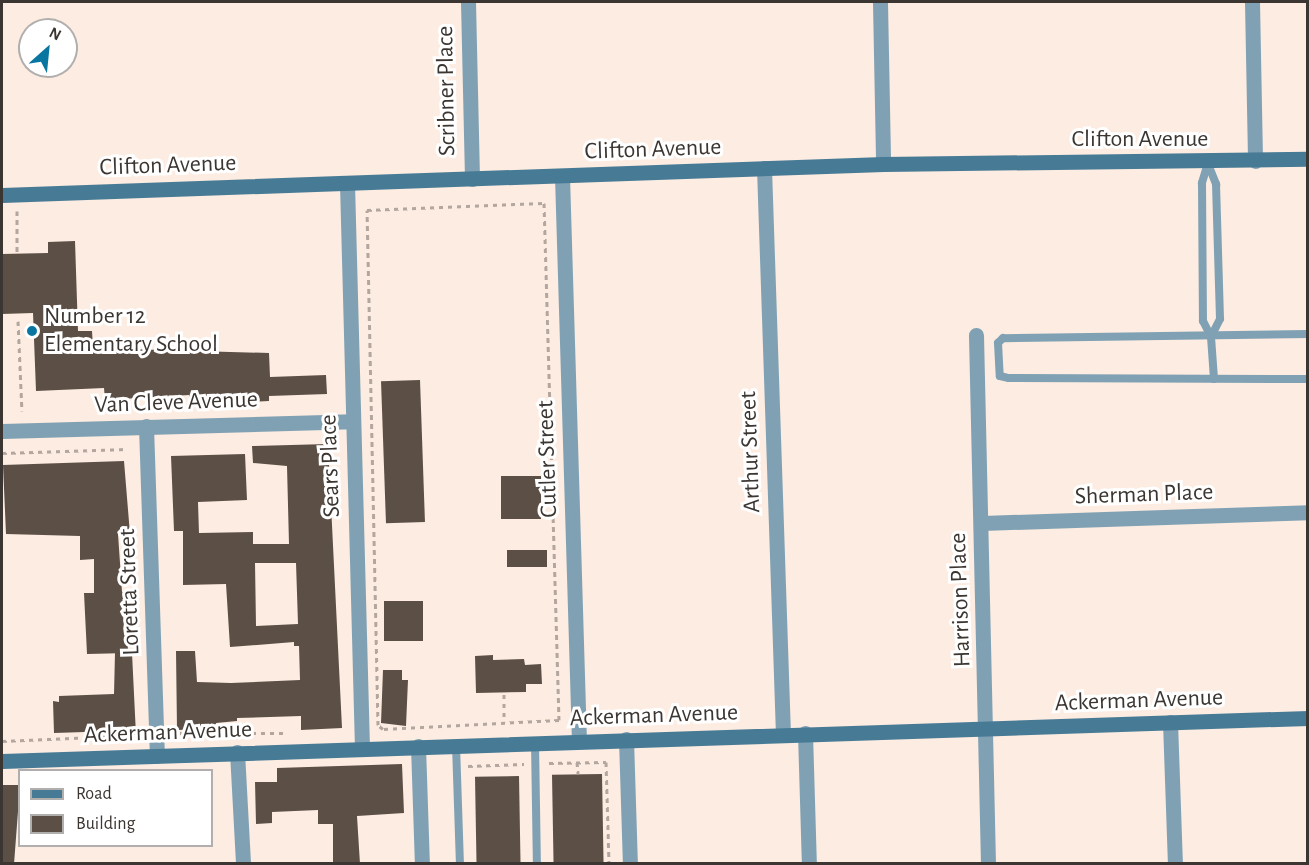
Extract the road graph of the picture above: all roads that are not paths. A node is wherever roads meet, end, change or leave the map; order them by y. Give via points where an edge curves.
1 (468, 2) edge
2 (880, 2) edge
3 (1252, 2) edge
4 (1308, 159) edge
5 (1255, 161) junction
6 (1208, 163) junction
7 (883, 164) junction
8 (764, 168) junction
9 (562, 176) junction
10 (472, 179) junction
11 (347, 183) junction
12 (9, 194) edge
13 (1308, 334) edge
14 (976, 335) dead end
15 (1211, 337) junction
16 (1214, 379) junction
17 (1308, 379) edge
18 (352, 421) junction
19 (146, 426) junction
20 (2, 431) edge
21 (1308, 512) edge
22 (981, 523) junction
23 (1308, 718) edge
24 (1170, 722) junction
25 (985, 728) junction
26 (783, 734) junction
27 (805, 734) junction
28 (626, 739) junction
29 (579, 741) junction
30 (535, 743) junction
31 (456, 745) junction
32 (418, 746) junction
33 (362, 747) junction
34 (237, 752) junction
35 (157, 756) junction
36 (2, 762) edge
37 (243, 864) edge
38 (422, 864) edge
39 (460, 864) edge
40 (537, 864) edge
41 (630, 864) edge
42 (809, 864) edge
43 (988, 864) edge
44 (1175, 864) edge

1 - 10 street, Scribner Place
2 - 7 street
3 - 5 street
4 - 5 street, Clifton Avenue
5 - 6 street, Clifton Avenue
6 - 7 street, Clifton Avenue
6 - 15 lane via 1202,183 1203,321
6 - 15 lane via 1216,184 1220,319
7 - 8 street, Clifton Avenue
8 - 9 street, Clifton Avenue
8 - 26 street, Arthur Street
9 - 10 street, Clifton Avenue
9 - 29 street, Cutler Street
10 - 11 street, Clifton Avenue
11 - 12 street, Clifton Avenue
11 - 18 street, Sears Place
13 - 15 lane
14 - 22 street, Harrison Place
15 - 16 lane
15 - 16 lane via 1003,338 998,343 1000,376
16 - 17 lane
18 - 19 street, Van Cleve Avenue
18 - 33 street, Sears Place
19 - 20 street, Van Cleve Avenue
19 - 35 street, Loretta Street
21 - 22 street, Sherman Place
22 - 25 street, Harrison Place
23 - 24 street, Ackerman Avenue
24 - 25 street, Ackerman Avenue
24 - 44 street
25 - 27 street, Ackerman Avenue
25 - 43 street, Harrison Place
26 - 27 street, Ackerman Avenue
26 - 28 street, Ackerman Avenue
27 - 42 street
28 - 29 street, Ackerman Avenue
28 - 41 street
29 - 30 street, Ackerman Avenue
30 - 31 street, Ackerman Avenue
30 - 40 lane
31 - 32 street, Ackerman Avenue
31 - 39 lane
32 - 33 street, Ackerman Avenue
32 - 38 street
33 - 34 street, Ackerman Avenue
34 - 35 street, Ackerman Avenue
34 - 37 street
35 - 36 street, Ackerman Avenue

